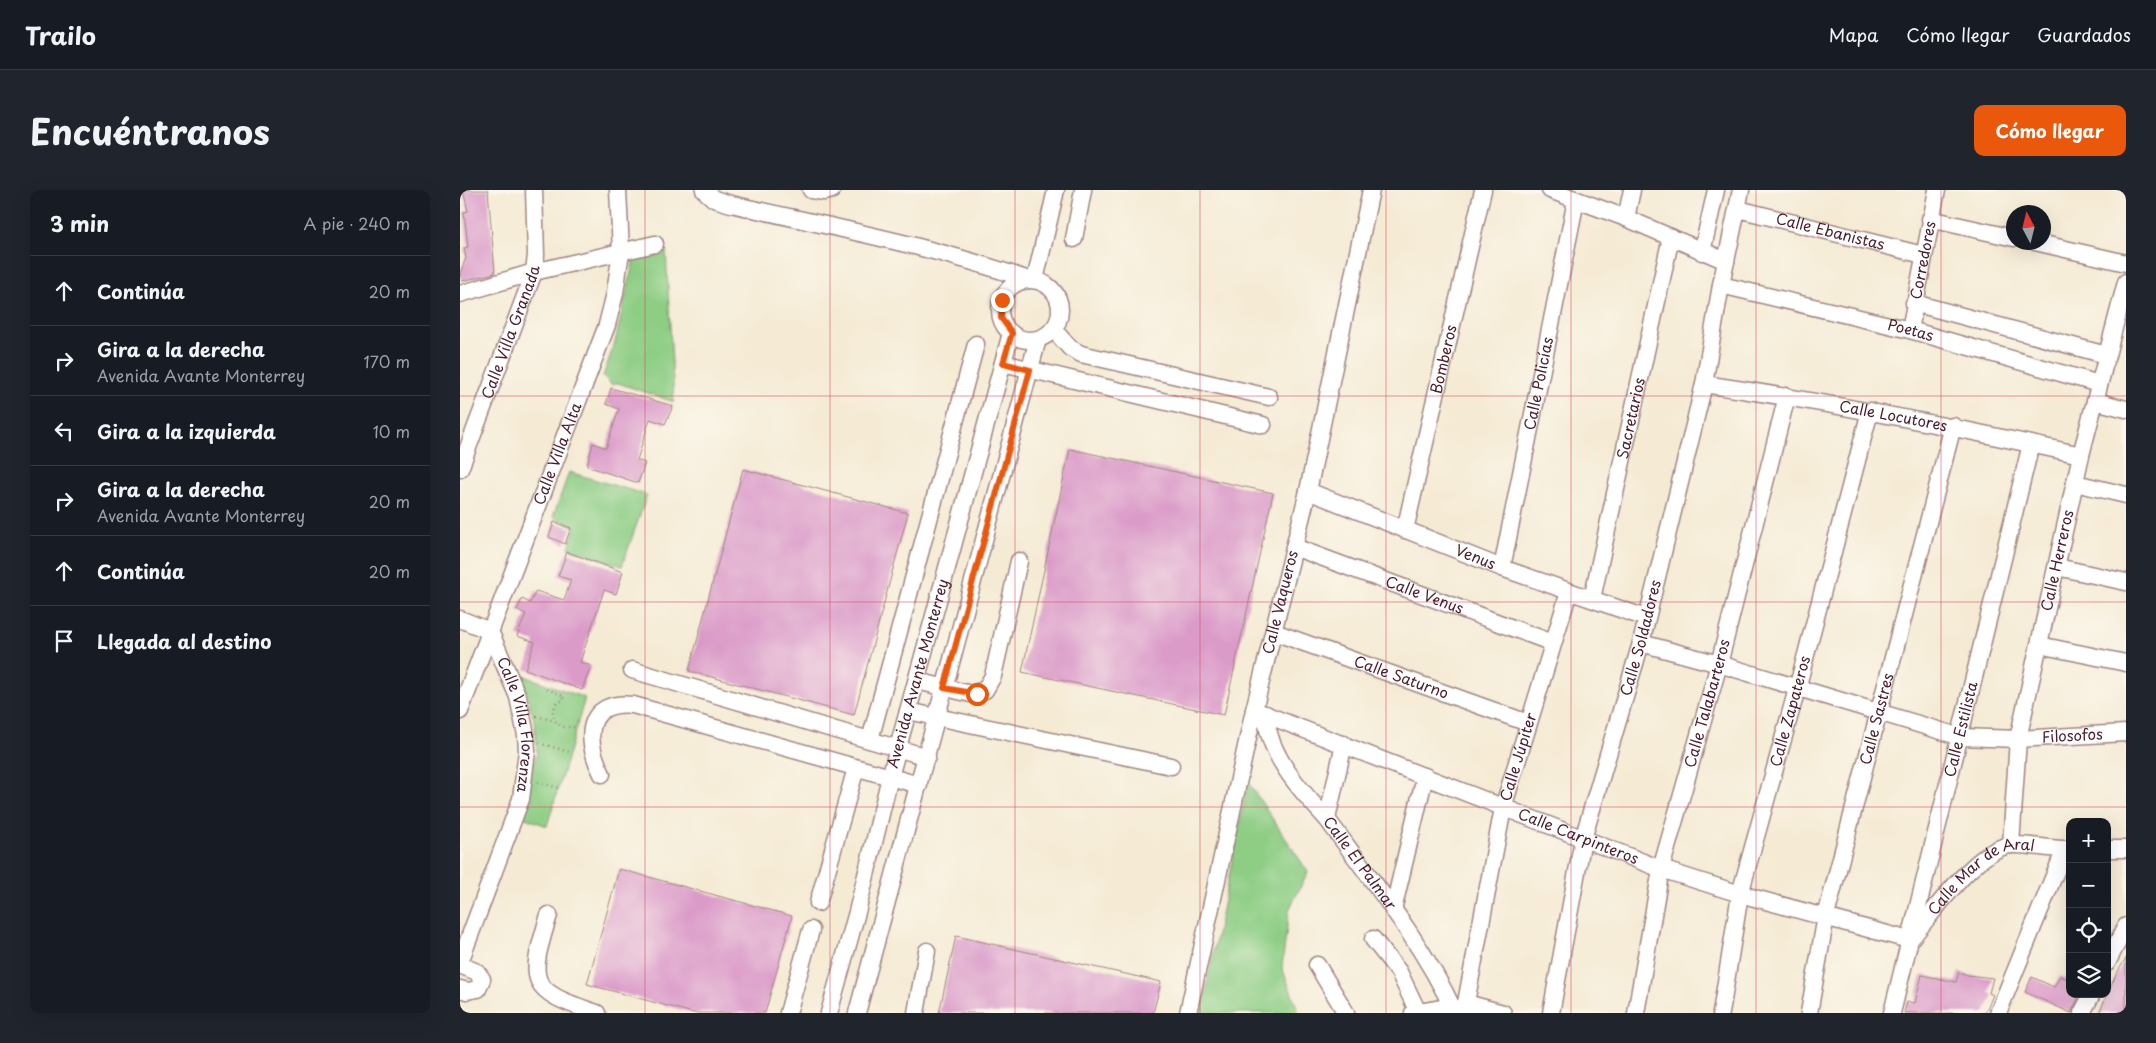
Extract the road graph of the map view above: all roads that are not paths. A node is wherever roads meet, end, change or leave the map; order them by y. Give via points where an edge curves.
1 (534, 190) edge
2 (618, 190) edge
3 (704, 190) edge
4 (811, 190) edge
5 (832, 190) edge
6 (1056, 190) edge
7 (1083, 190) edge
8 (1371, 190) edge
9 (1484, 190) edge
10 (1550, 190) edge
11 (1632, 190) edge
12 (1716, 190) edge
13 (1741, 190) edge
14 (1937, 190) edge
15 (732, 197) edge
16 (1576, 200) junction
17 (1738, 209) junction
18 (1626, 218) junction
19 (1930, 219) junction
20 (2006, 236) edge
21 (1671, 237) junction
22 (1074, 239) dead end
23 (655, 244) dead end
24 (2051, 246) edge
25 (621, 251) junction
26 (1702, 252) junction
27 (1923, 255) junction
28 (1726, 261) junction
29 (2126, 263) edge
30 (534, 272) junction
31 (1032, 280) junction
32 (2126, 282) edge
33 (1721, 285) junction
34 (460, 294) edge
35 (1914, 303) junction
36 (1053, 329) junction
37 (1910, 330) junction
38 (1012, 333) junction
39 (1038, 339) junction
40 (976, 344) dead end
41 (2106, 355) junction
42 (1003, 363) junction
43 (1030, 370) junction
44 (1704, 384) junction
45 (2098, 384) junction
46 (1788, 396) junction
47 (1269, 397) dead end
48 (2095, 401) junction
49 (2126, 408) edge
50 (1870, 411) junction
51 (1263, 426) dead end
52 (1954, 426) junction
53 (2031, 444) junction
54 (2081, 455) junction
55 (460, 469) edge
56 (2075, 483) junction
57 (1308, 491) junction
58 (2126, 495) edge
59 (1406, 530) junction
60 (1294, 547) junction
61 (1019, 561) dead end
62 (2057, 567) junction
63 (1502, 568) junction
64 (2126, 582) edge
65 (1569, 592) junction
66 (1592, 599) junction
67 (460, 618) edge
68 (1646, 618) junction
69 (490, 631) junction
70 (1274, 632) junction
71 (1553, 643) junction
72 (1641, 643) junction
73 (2039, 644) junction
74 (2126, 663) edge
75 (1719, 664) junction
76 (632, 670) dead end
77 (917, 681) junction
78 (944, 688) junction
79 (1797, 689) junction
80 (460, 711) edge
81 (908, 711) junction
82 (1260, 712) junction
83 (1879, 713) junction
84 (938, 718) junction
85 (1528, 723) junction
86 (2126, 733) edge
87 (1961, 737) junction
88 (2018, 739) junction
89 (870, 740) junction
90 (1344, 744) junction
91 (899, 748) junction
92 (927, 757) junction
93 (1171, 766) dead end
94 (856, 768) junction
95 (602, 774) dead end
96 (1425, 776) junction
97 (890, 777) junction
98 (919, 784) junction
99 (1503, 808) junction
100 (1327, 819) junction
101 (1583, 839) junction
102 (2011, 845) junction
103 (2111, 849) edge
104 (2126, 849) edge
105 (2066, 850) edge
106 (2066, 855) edge
107 (1661, 869) junction
108 (1740, 894) junction
109 (818, 903) dead end
110 (1393, 910) junction
111 (549, 915) dead end
112 (1826, 916) junction
113 (2126, 926) edge
114 (810, 930) dead end
115 (1373, 939) dead end
116 (1909, 940) junction
117 (927, 951) dead end
118 (2111, 955) edge
119 (460, 963) edge
120 (1317, 965) dead end
121 (460, 988) edge
122 (2090, 998) edge
123 (1459, 1009) edge
124 (2002, 1010) edge
125 (1415, 1012) edge
126 (597, 1013) edge
127 (788, 1013) edge
128 (829, 1013) edge
129 (857, 1013) edge
130 (916, 1013) edge
131 (1188, 1013) edge
132 (1346, 1013) edge
133 (1503, 1013) edge
134 (1551, 1013) edge
135 (1636, 1013) edge
136 (1721, 1013) edge
137 (1809, 1013) edge
138 (1892, 1013) edge
139 (2082, 1013) edge

1 - 30 street, Calle Villa Granada
2 - 25 street, Calle Villa Alta
3 - 15 street via 714,200
4 - 5 street
6 - 31 street
7 - 22 street
8 - 57 street, Calle Vaqueros
9 - 59 street, Bomberos
10 - 16 street
11 - 18 street
12 - 26 street
13 - 17 street, Calle Soldadores
14 - 19 street, Corredores
15 - 31 street via 980,262
16 - 18 street
16 - 63 street, Calle Policías
17 - 27 street, Calle Ebanistas
17 - 28 street, Calle Soldadores
18 - 21 street
19 - 20 street
19 - 27 street, Corredores
21 - 26 street
21 - 66 street, Sacretarios
23 - 25 street
24 - 29 street
25 - 30 street
25 - 69 street, Calle Villa Alta via 607,325
26 - 28 street
27 - 35 street, Corredores
28 - 33 street, Calle Soldadores
30 - 34 street
30 - 55 street, Calle Villa Granada
31 - 36 street via 1051,288 1060,303
31 - 38 street via 1012,286 1002,300 1001,318
32 - 41 street, Calle Herreros
33 - 37 street, Poetas
33 - 44 street, Calle Soldadores
35 - 37 street, Corredores
35 - 41 street
36 - 39 street
36 - 47 street via 1080,354
37 - 45 street, Poetas
38 - 39 street via 1020,338
38 - 42 street, Avenida Avante Monterrey
39 - 43 street, Avenida Avante Monterrey
40 - 89 street
41 - 45 street, Calle Herreros
42 - 43 street
42 - 77 street, Avenida Avante Monterrey
43 - 51 street
43 - 78 street, Avenida Avante Monterrey
44 - 46 street, Calle Locutores
44 - 68 street, Calle Soldadores
45 - 48 street, Calle Herreros
46 - 50 street, Calle Locutores
46 - 75 street, Calle Talabarteros
48 - 49 street
48 - 54 street, Calle Herreros
50 - 52 street, Calle Locutores
50 - 79 street, Calle Zapateros
52 - 53 street, Calle Locutores
52 - 83 street, Calle Sastres
53 - 54 street, Calle Locutores
53 - 87 street, Calle Estilista
54 - 56 street, Calle Herreros
56 - 58 street
56 - 62 street, Calle Herreros
57 - 59 street, Venus
57 - 60 street, Calle Vaqueros
59 - 63 street, Venus
60 - 70 street, Calle Vaqueros
60 - 71 street, Calle Venus
61 - 78 street via 990,683 977,694
62 - 64 street
62 - 73 street, Calle Herreros
63 - 65 street, Venus
65 - 66 street, Venus
65 - 71 street, Calle Júpiter
66 - 68 street, Venus
67 - 69 street
68 - 72 street, Calle Soldadores
69 - 80 street, Calle Villa Alta
69 - 119 street, Calle Villa Florenza via 509,673 524,721 526,768 521,799
70 - 82 street, Calle Vaqueros
70 - 85 street, Calle Saturno
71 - 85 street, Calle Júpiter
72 - 75 street, Filosofos
72 - 101 street, Calle Soldadores
73 - 74 street
73 - 88 street, Calle Herreros
75 - 79 street, Filosofos
75 - 107 street, Calle Talabarteros
76 - 89 street
77 - 78 street
77 - 81 street, Avenida Avante Monterrey
78 - 84 street, Avenida Avante Monterrey
79 - 83 street, Filosofos
79 - 108 street, Calle Zapateros
81 - 84 street
81 - 91 street, Avenida Avante Monterrey
82 - 90 street, Calle Carpinteros
82 - 100 street, Calle El Palmar via 1282,763
82 - 131 street, Calle Vaqueros
83 - 87 street, Filosofos
83 - 112 street, Calle Sastres
84 - 92 street, Avenida Avante Monterrey
84 - 93 street
85 - 99 street, Calle Júpiter
86 - 88 street, Filosofos
87 - 88 street, Filosofos
87 - 116 street, Calle Estilista
88 - 102 street, Calle Herreros
89 - 91 street
90 - 96 street, Calle Carpinteros
90 - 100 street
91 - 92 street
91 - 97 street, Avenida Avante Monterrey
92 - 98 street, Avenida Avante Monterrey
94 - 95 street via 621,704 600,711 594,719 591,746
94 - 97 street
94 - 109 street
96 - 99 street, Calle Carpinteros
96 - 110 street
97 - 98 street
97 - 128 street, Avenida Avante Monterrey
98 - 129 street, Avenida Avante Monterrey
99 - 101 street, Calle Carpinteros
99 - 123 street, Calle Júpiter
100 - 110 street, Calle El Palmar
101 - 107 street, Calle Carpinteros
101 - 134 street, Calle Soldadores
102 - 105 street, Calle Mar de Aral
102 - 116 street, Calle Mar de Aral via 1998,849 1966,873
103 - 104 street
106 - 124 street
107 - 108 street, Calle Carpinteros
107 - 135 street, Calle Talabarteros
108 - 112 street, Calle Carpinteros
108 - 136 street, Calle Zapateros
110 - 123 street, Calle El Palmar
111 - 126 street via 536,956 538,981 558,1000
112 - 116 street, Calle Carpinteros
112 - 137 street, Calle Sastres
113 - 118 street
114 - 127 street
115 - 125 street via 1399,972
116 - 138 street, Calle Estilista
117 - 130 street
119 - 121 street via 477,972 482,979 478,989 467,991
120 - 132 street
122 - 139 street
123 - 125 street
123 - 133 street

